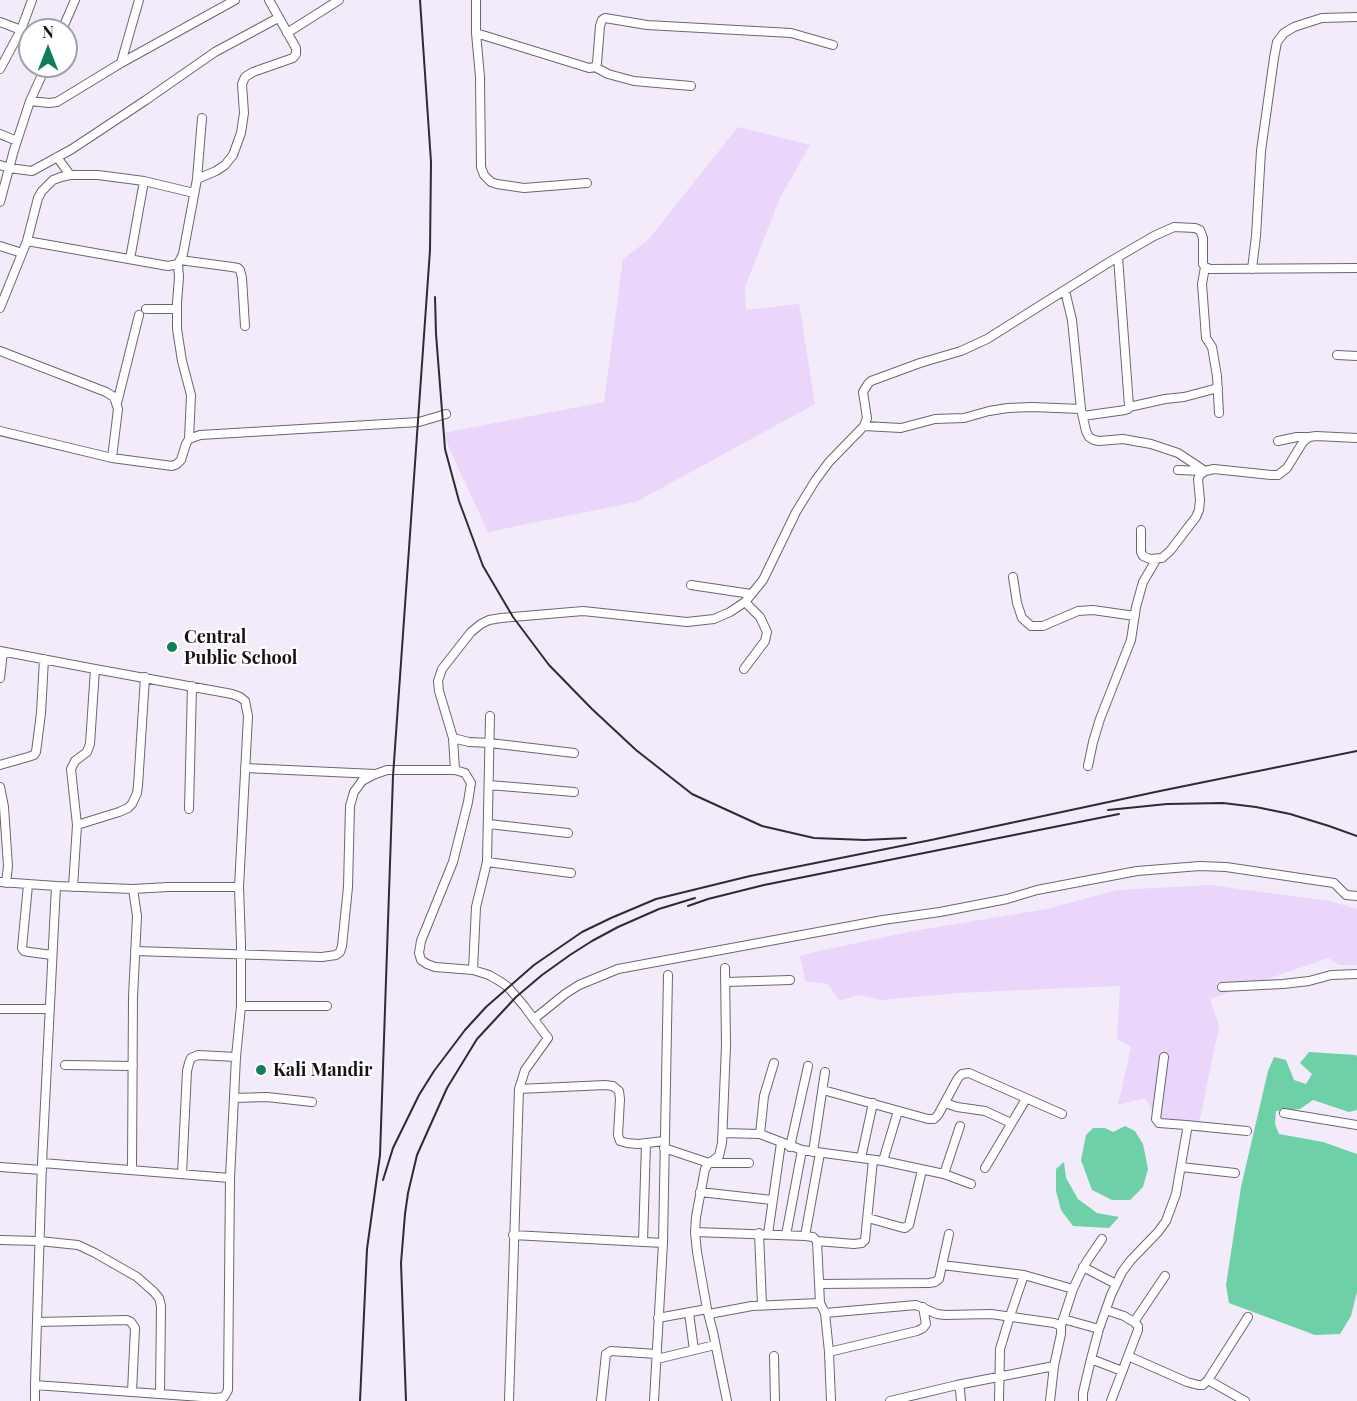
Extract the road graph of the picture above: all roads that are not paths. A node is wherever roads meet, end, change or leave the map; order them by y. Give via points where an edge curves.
1 (32, 0) edge
2 (138, 0) edge
3 (269, 0) edge
4 (339, 0) edge
5 (476, 0) edge
6 (72, 1) edge
7 (230, 1) edge
8 (1357, 17) edge
9 (25, 18) edge
10 (66, 18) edge
11 (278, 18) junction
12 (0, 22) edge
13 (18, 29) edge
14 (287, 33) junction
15 (476, 33) junction
16 (18, 36) edge
17 (833, 45) dead end
18 (121, 63) junction
19 (595, 67) junction
20 (0, 69) edge
21 (40, 78) edge
22 (691, 86) dead end
23 (30, 100) junction
24 (202, 118) dead end
25 (0, 134) edge
26 (17, 141) junction
27 (57, 157) junction
28 (0, 165) edge
29 (9, 168) junction
30 (70, 175) junction
31 (197, 179) junction
32 (144, 181) junction
33 (588, 183) dead end
34 (194, 193) junction
35 (0, 202) edge
36 (27, 241) junction
37 (0, 246) edge
38 (22, 253) junction
39 (1118, 257) junction
40 (130, 259) junction
41 (179, 262) junction
42 (1205, 267) junction
43 (1357, 268) edge
44 (1252, 269) junction
45 (1065, 291) junction
46 (0, 308) edge
47 (177, 309) junction
48 (244, 326) dead end
49 (0, 351) edge
50 (1337, 355) dead end
51 (1357, 356) edge
52 (1218, 388) junction
53 (117, 403) junction
54 (1129, 407) junction
55 (1082, 412) junction
56 (1219, 413) dead end
57 (446, 414) dead end
58 (864, 426) junction
59 (0, 431) edge
60 (1309, 437) junction
61 (1357, 438) edge
62 (189, 439) junction
63 (1278, 441) dead end
64 (112, 458) junction
65 (1178, 470) dead end
66 (1205, 471) junction
67 (1141, 530) dead end
68 (1156, 560) junction
69 (1013, 577) dead end
70 (691, 585) dead end
71 (751, 594) junction
72 (745, 602) junction
73 (1135, 616) junction
74 (2, 652) edge
75 (44, 659) junction
76 (95, 669) junction
77 (744, 669) dead end
78 (0, 678) edge
79 (145, 678) junction
80 (192, 687) junction
81 (490, 716) dead end
82 (453, 738) junction
83 (490, 743) junction
84 (574, 753) dead end
85 (0, 765) edge
86 (1088, 766) dead end
87 (245, 768) junction
88 (455, 770) junction
89 (376, 774) junction
90 (489, 785) junction
91 (0, 787) edge
92 (574, 792) dead end
93 (189, 809) dead end
94 (489, 824) junction
95 (77, 825) junction
96 (568, 833) dead end
97 (487, 862) junction
98 (571, 873) dead end
99 (3, 883) edge
100 (28, 885) junction
101 (56, 886) junction
102 (74, 887) junction
103 (239, 887) junction
104 (133, 889) junction
105 (1357, 896) edge
106 (135, 951) junction
107 (241, 954) junction
108 (52, 955) junction
109 (725, 968) dead end
110 (473, 970) junction
111 (1357, 974) edge
112 (668, 975) dead end
113 (790, 980) dead end
114 (726, 982) junction
115 (1222, 987) dead end
116 (241, 1006) junction
117 (327, 1006) dead end
118 (0, 1009) edge
119 (49, 1009) junction
120 (534, 1019) junction
121 (236, 1057) junction
122 (1164, 1057) dead end
123 (774, 1063) dead end
124 (65, 1065) dead end
125 (133, 1066) junction
126 (808, 1066) dead end
127 (825, 1072) dead end
128 (519, 1089) junction
129 (823, 1090) junction
130 (234, 1098) junction
131 (1026, 1099) junction
132 (312, 1102) dead end
133 (873, 1103) junction
134 (945, 1103) junction
135 (898, 1111) junction
136 (1284, 1113) dead end
137 (1062, 1114) dead end
138 (1011, 1123) junction
139 (1186, 1125) junction
140 (1357, 1125) edge
141 (960, 1126) dead end
142 (1247, 1131) dead end
143 (723, 1133) junction
144 (759, 1134) junction
145 (646, 1143) junction
146 (782, 1143) junction
147 (664, 1145) junction
148 (790, 1147) junction
149 (802, 1150) junction
150 (816, 1153) junction
151 (861, 1158) junction
152 (873, 1160) junction
153 (883, 1161) junction
154 (709, 1163) junction
155 (749, 1163) dead end
156 (42, 1166) junction
157 (0, 1167) edge
158 (1181, 1167) junction
159 (985, 1168) dead end
160 (132, 1169) junction
161 (922, 1170) junction
162 (1235, 1173) dead end
163 (182, 1174) junction
164 (944, 1174) junction
165 (230, 1178) junction
166 (971, 1184) dead end
167 (700, 1191) junction
168 (772, 1200) junction
169 (867, 1218) junction
170 (695, 1232) junction
171 (764, 1234) junction
172 (949, 1234) dead end
173 (513, 1235) junction
174 (786, 1235) junction
175 (804, 1236) junction
176 (1102, 1239) dead end
177 (0, 1240) edge
178 (39, 1241) junction
179 (817, 1241) junction
180 (643, 1242) junction
181 (663, 1243) junction
182 (942, 1265) junction
183 (1083, 1267) junction
184 (1024, 1275) junction
185 (1165, 1276) dead end
186 (819, 1284) junction
187 (1116, 1284) junction
188 (1073, 1289) junction
189 (820, 1303) junction
190 (762, 1305) junction
191 (923, 1307) junction
192 (1106, 1310) junction
193 (708, 1311) junction
194 (689, 1313) junction
195 (825, 1313) junction
196 (1010, 1316) junction
197 (1248, 1317) dead end
198 (658, 1318) junction
199 (37, 1322) junction
200 (1134, 1322) junction
201 (1062, 1323) junction
202 (1099, 1329) junction
203 (716, 1345) junction
204 (694, 1350) junction
205 (829, 1352) junction
206 (657, 1356) junction
207 (774, 1356) dead end
208 (1128, 1356) junction
209 (1091, 1359) junction
210 (1054, 1366) junction
211 (1122, 1371) junction
212 (999, 1377) junction
213 (1208, 1380) junction
214 (35, 1385) junction
215 (957, 1385) junction
216 (121, 1391) junction
217 (132, 1392) junction
218 (160, 1394) junction
219 (907, 1398) edge
220 (34, 1401) edge
221 (120, 1401) edge
222 (509, 1401) edge
223 (601, 1401) edge
224 (654, 1401) edge
225 (727, 1401) edge
226 (775, 1401) edge
227 (831, 1401) edge
228 (890, 1401) edge
229 (961, 1401) edge
230 (999, 1401) edge
231 (1050, 1401) edge
232 (1083, 1401) edge
233 (1111, 1401) edge
234 (1245, 1401) edge

1 - 9 street
2 - 18 street
3 - 11 street
4 - 14 street
5 - 15 street
6 - 10 street
7 - 18 street
8 - 44 street via 1322,18 1293,27 1277,42 1261,151
11 - 14 street
11 - 27 street via 215,52
12 - 13 street
14 - 31 street via 296,48 295,56 245,77 241,133 233,155 216,171
15 - 19 street
15 - 33 street via 484,175 490,182 524,188
16 - 20 street
17 - 19 street via 790,33 647,25 605,18 600,26
18 - 23 street via 57,102
19 - 22 street via 634,81
21 - 23 street
23 - 26 street
24 - 31 street
25 - 26 street
26 - 29 street
27 - 29 street via 32,171
27 - 30 street
28 - 29 street
29 - 35 street
30 - 32 street
30 - 36 street via 53,180 42,191
31 - 34 street
32 - 34 street
32 - 40 street
34 - 41 street
36 - 38 street
36 - 40 street
37 - 38 street
38 - 46 street
39 - 42 street via 1174,227 1195,228 1203,238
39 - 45 street
39 - 54 street
40 - 41 street via 168,266
41 - 47 street
41 - 48 street via 238,268
42 - 44 street
42 - 52 street via 1202,284 1206,338 1212,348
43 - 44 street
45 - 55 street
45 - 58 street via 987,339 871,381 863,393 867,418
47 - 53 street via 142,312
47 - 62 street via 181,354 191,395
49 - 53 street via 106,392
50 - 51 street
52 - 54 street
52 - 56 street
53 - 64 street
54 - 55 street
55 - 58 street via 1008,408 901,428
55 - 66 street via 1086,431 1095,440 1151,444 1178,453
57 - 62 street via 419,422 200,435
58 - 71 street via 815,481 763,580
59 - 64 street
60 - 61 street
60 - 63 street
60 - 66 street via 1278,475
62 - 64 street via 181,460 172,466
65 - 66 street
66 - 68 street via 1198,479 1200,500 1196,517 1170,551
67 - 68 street via 1141,552
68 - 73 street via 1143,582
69 - 73 street via 1022,618 1031,626 1043,626 1078,611
70 - 71 street
71 - 72 street
72 - 77 street via 767,632 765,641
72 - 82 street via 714,619 687,622 583,611 489,620 471,632 439,674 439,691
73 - 86 street via 1131,640 1100,719
74 - 75 street
74 - 78 street
75 - 76 street
75 - 85 street via 36,752
76 - 79 street
76 - 95 street via 90,744 71,769
79 - 80 street
79 - 95 street via 138,786 132,804
80 - 87 street via 232,694 244,701 248,716
80 - 93 street
81 - 83 street
82 - 83 street
82 - 88 street
83 - 84 street
83 - 90 street
87 - 89 street
87 - 103 street
88 - 89 street via 393,769
88 - 110 street via 468,777 470,796 453,862 418,953 421,960 435,967
89 - 107 street via 362,781 350,806 348,887 340,951 331,957
90 - 92 street
90 - 94 street
91 - 99 street via 8,866
94 - 96 street
94 - 97 street
95 - 102 street
97 - 98 street
97 - 110 street via 476,907
99 - 100 street
100 - 101 street
100 - 108 street via 22,948
101 - 102 street
101 - 108 street
102 - 104 street
103 - 104 street
103 - 107 street
104 - 106 street via 137,916
105 - 120 street via 1346,895 1334,883 1226,867 1137,871 1007,899 618,969 565,994
106 - 107 street
106 - 125 street
107 - 116 street
108 - 119 street
109 - 114 street
110 - 120 street via 508,987
111 - 115 street
112 - 147 street
113 - 114 street
114 - 143 street
116 - 117 street
116 - 121 street
118 - 119 street
119 - 156 street
120 - 128 street via 548,1038 525,1071
121 - 130 street
121 - 163 street via 191,1058
122 - 139 street via 1156,1119 1159,1123
123 - 144 street
124 - 125 street
125 - 160 street
126 - 148 street
127 - 129 street
128 - 145 street via 613,1086 619,1091 620,1141
128 - 173 street
129 - 133 street
129 - 150 street
130 - 132 street
130 - 165 street
131 - 134 street via 969,1073 958,1078
131 - 137 street
131 - 138 street
133 - 135 street
133 - 151 street
134 - 135 street via 934,1119
134 - 138 street via 985,1111
135 - 153 street
136 - 140 street
138 - 159 street
139 - 142 street
139 - 158 street
141 - 164 street
143 - 144 street
143 - 154 street via 718,1156
144 - 146 street
145 - 147 street
145 - 180 street
146 - 148 street
146 - 168 street
147 - 154 street
147 - 181 street
148 - 149 street
149 - 150 street
149 - 174 street
150 - 151 street
150 - 175 street
151 - 152 street
152 - 153 street
152 - 169 street
153 - 161 street
154 - 155 street
154 - 167 street
156 - 157 street
156 - 160 street
156 - 178 street
158 - 162 street
158 - 187 street via 1166,1221 1131,1260
160 - 163 street
161 - 164 street
161 - 169 street via 909,1226
163 - 165 street
164 - 166 street
165 - 218 street via 228,1390 224,1397 215,1398
167 - 168 street
167 - 170 street
168 - 171 street
169 - 179 street via 862,1243
170 - 171 street
170 - 193 street
171 - 174 street
171 - 190 street
172 - 182 street
173 - 180 street
173 - 222 street
174 - 175 street
175 - 179 street
176 - 183 street
177 - 178 street
178 - 199 street
178 - 218 street via 88,1249 137,1277 159,1298
179 - 186 street
180 - 181 street
181 - 198 street
182 - 184 street
182 - 186 street via 939,1279 929,1283
183 - 187 street
183 - 188 street
184 - 188 street
184 - 196 street
185 - 200 street
186 - 189 street
187 - 192 street
188 - 201 street
189 - 190 street
189 - 195 street
190 - 193 street
191 - 195 street
191 - 196 street via 945,1315
191 - 205 street via 926,1324 917,1331
192 - 200 street
192 - 202 street
193 - 194 street
193 - 203 street
194 - 198 street
194 - 204 street
195 - 205 street
196 - 201 street
196 - 212 street via 1000,1349
197 - 213 street
198 - 206 street
199 - 214 street
199 - 217 street via 131,1322 135,1328
200 - 208 street via 1138,1330
201 - 202 street
201 - 210 street
202 - 209 street
203 - 204 street
203 - 225 street
204 - 206 street
205 - 227 street
206 - 223 street via 611,1351 606,1354
206 - 224 street
207 - 226 street
208 - 211 street
208 - 213 street via 1187,1382 1203,1385
209 - 211 street
209 - 232 street
210 - 212 street
210 - 231 street
211 - 233 street
212 - 215 street
212 - 230 street
213 - 234 street
214 - 216 street
214 - 220 street
215 - 219 street
215 - 229 street
216 - 217 street
216 - 221 street
217 - 218 street
219 - 228 street

